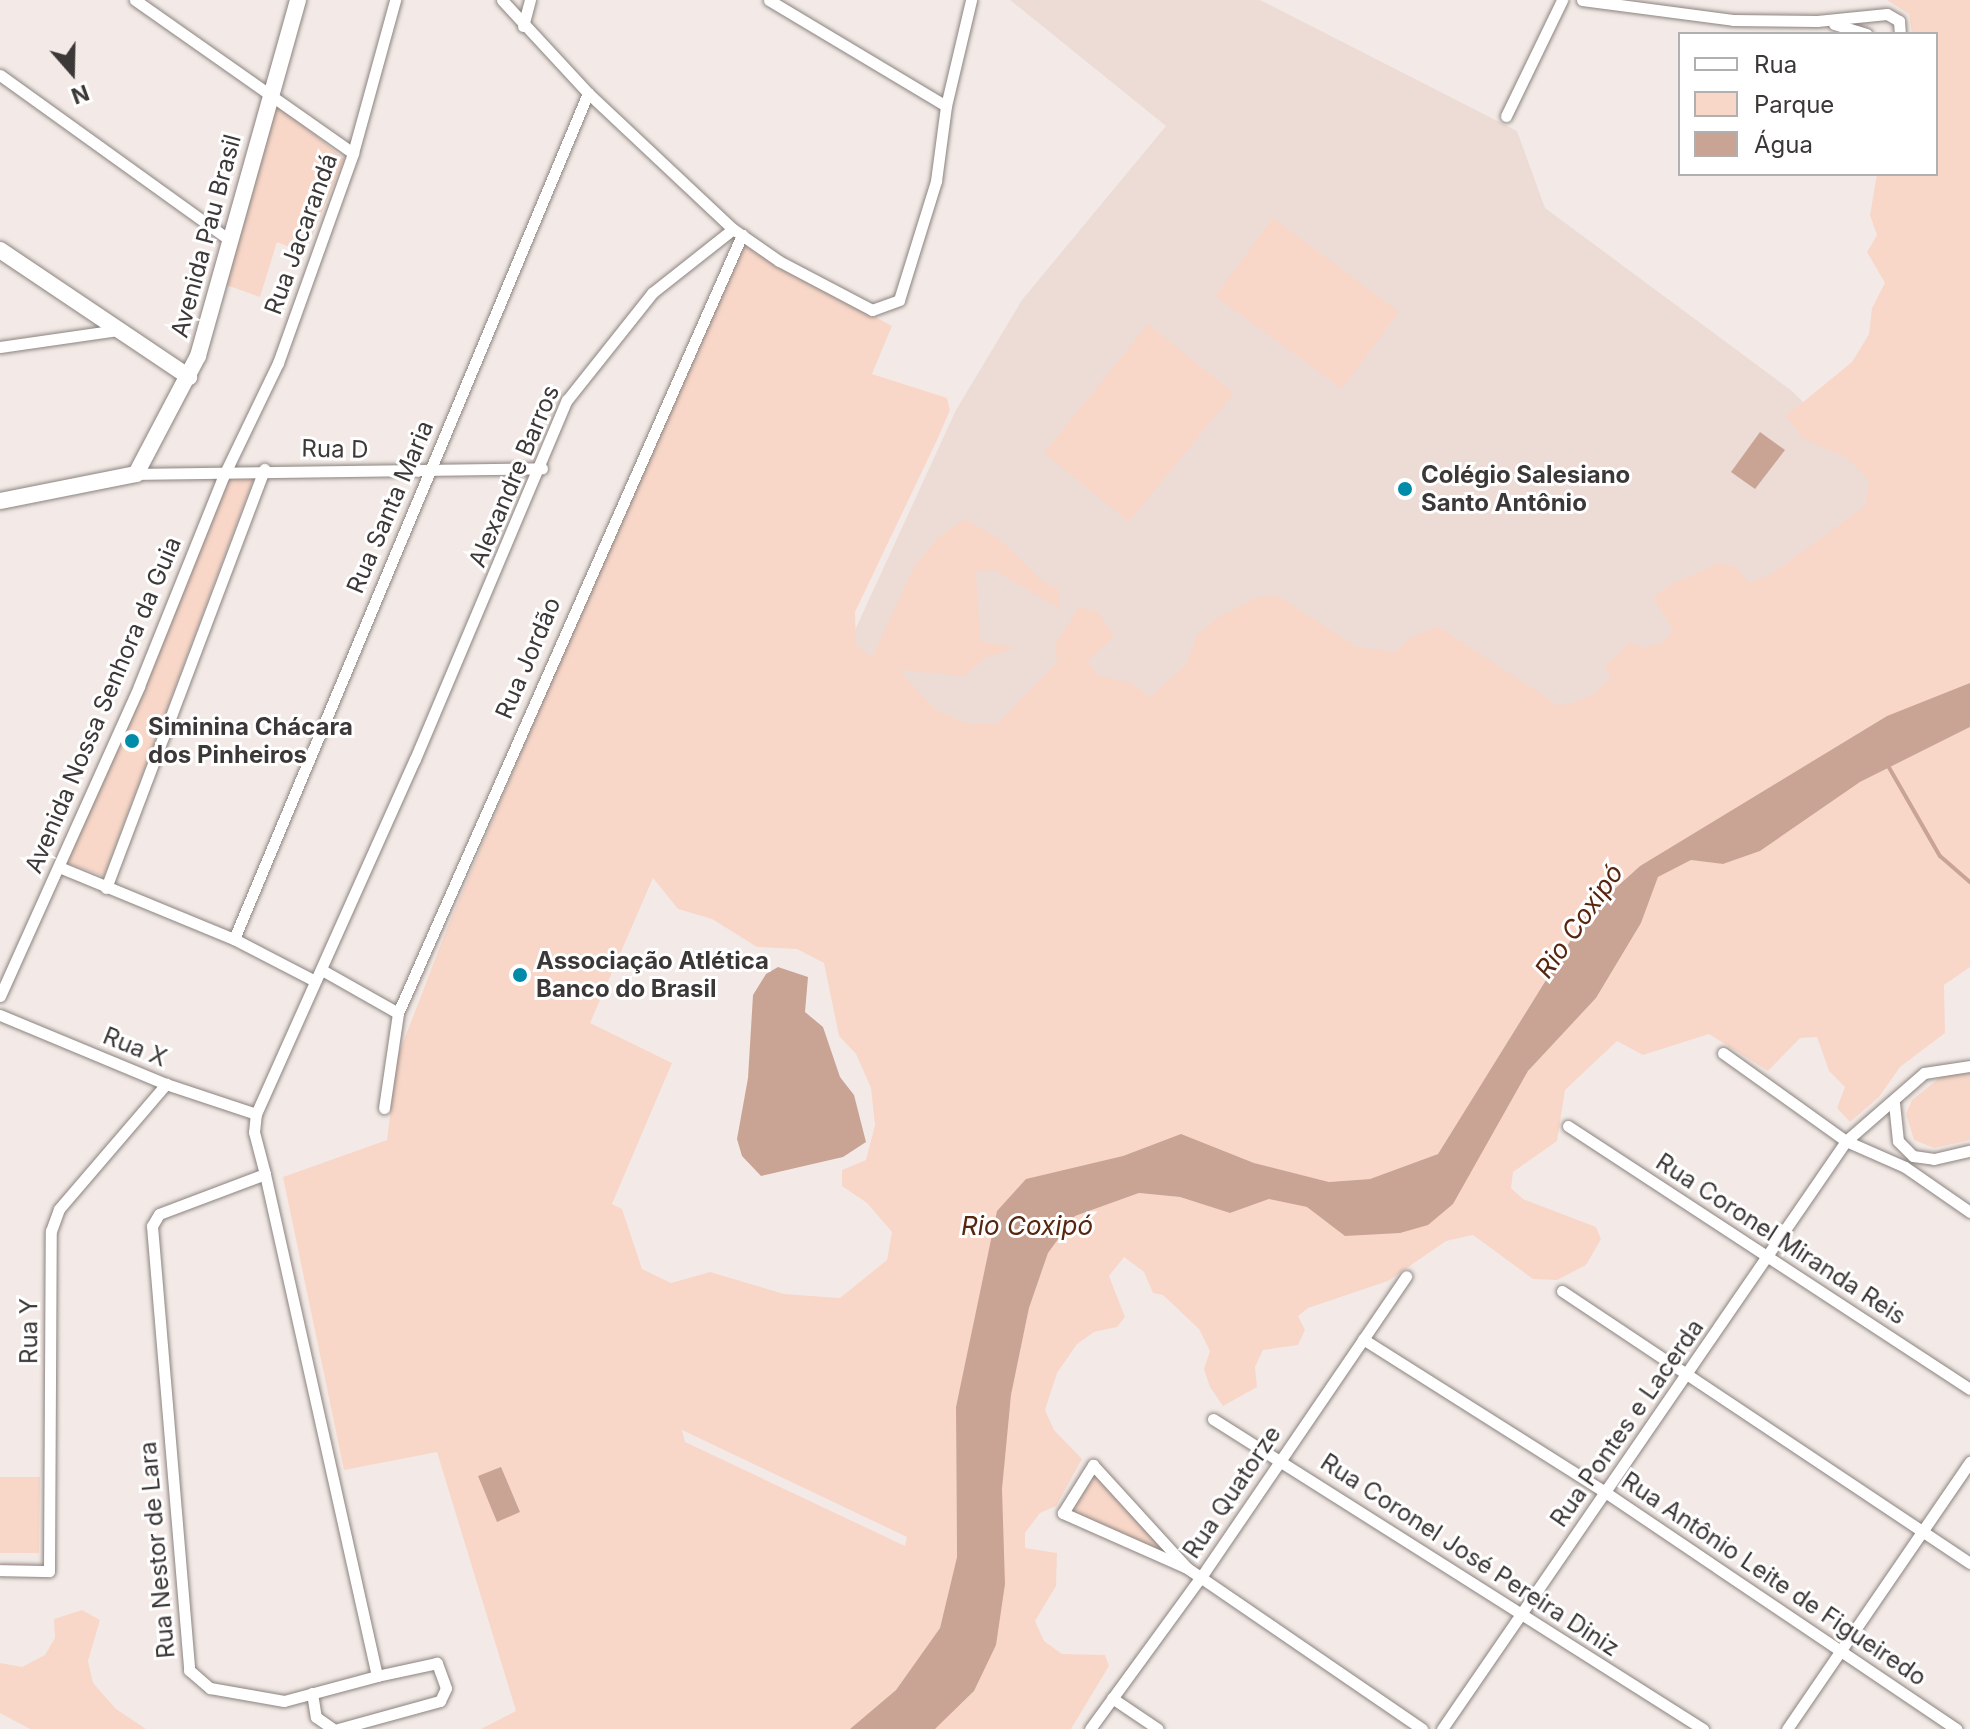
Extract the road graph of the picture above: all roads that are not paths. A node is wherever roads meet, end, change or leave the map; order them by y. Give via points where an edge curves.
1 (135, 0) edge
2 (298, 0) edge
3 (395, 0) edge
4 (502, 0) edge
5 (530, 0) edge
6 (769, 0) edge
7 (971, 0) edge
8 (1562, 0) edge
9 (1582, 0) edge
10 (1817, 21) junction
11 (523, 26) junction
12 (1865, 32) edge
13 (1900, 32) edge
14 (0, 75) edge
15 (270, 90) junction
16 (588, 93) junction
17 (946, 106) junction
18 (1506, 116) dead end
19 (353, 153) junction
20 (738, 232) junction
21 (230, 240) junction
22 (0, 250) edge
23 (118, 330) junction
24 (0, 347) edge
25 (189, 377) junction
26 (542, 468) junction
27 (264, 469) junction
28 (429, 472) junction
29 (136, 474) junction
30 (224, 475) junction
31 (0, 501) edge
32 (59, 867) junction
33 (106, 888) junction
34 (234, 939) junction
35 (319, 976) junction
36 (0, 996) edge
37 (398, 1013) junction
38 (0, 1015) edge
39 (1723, 1053) dead end
40 (1970, 1066) edge
41 (166, 1084) junction
42 (1894, 1103) junction
43 (384, 1108) dead end
44 (256, 1114) junction
45 (1568, 1126) dead end
46 (1846, 1141) junction
47 (1970, 1151) edge
48 (1913, 1156) junction
49 (1905, 1167) junction
50 (265, 1174) junction
51 (1970, 1212) edge
52 (1768, 1258) junction
53 (1406, 1276) dead end
54 (1562, 1291) dead end
55 (1363, 1339) junction
56 (1687, 1376) junction
57 (1970, 1389) edge
58 (1213, 1419) dead end
59 (1280, 1459) junction
60 (1970, 1462) edge
61 (1605, 1492) junction
62 (1922, 1532) junction
63 (1970, 1563) edge
64 (1187, 1568) junction
65 (0, 1570) edge
66 (1201, 1577) junction
67 (1522, 1615) junction
68 (1840, 1651) junction
69 (377, 1676) junction
70 (312, 1693) junction
71 (1112, 1698) junction
72 (336, 1729) edge
73 (1090, 1729) edge
74 (1158, 1729) edge
75 (1422, 1729) edge
76 (1442, 1729) edge
77 (1703, 1729) edge
78 (1787, 1729) edge
79 (1957, 1729) edge

1 - 15 street
2 - 15 street, Avenida Pau Brasil
3 - 19 street, Rua Jacarandá
4 - 11 street
5 - 11 street
6 - 17 street
7 - 17 street
8 - 18 street
9 - 10 street via 1733,20
10 - 12 street
10 - 13 street via 1887,14 1899,21
11 - 16 street
14 - 21 street
15 - 19 street
15 - 21 street, Avenida Pau Brasil
16 - 20 street
16 - 28 street, Rua Santa Maria
17 - 20 street via 936,181 905,289 892,306 872,310 779,261
19 - 30 street, Rua Jacarandá via 278,363
20 - 26 street, Alexandre Barros via 652,293 609,342 567,400
20 - 37 street, Rua Jordão
21 - 25 street, Avenida Pau Brasil
22 - 23 street
23 - 24 street
23 - 25 street
25 - 29 street, Avenida Pau Brasil
26 - 28 street, Rua D
26 - 35 street, Alexandre Barros
27 - 28 street, Rua D
27 - 30 street, Rua D
27 - 33 street
28 - 34 street, Rua Santa Maria
29 - 30 street, Rua D
29 - 31 street
30 - 32 street, Avenida Nossa Senhora da Guia
32 - 33 street
32 - 36 street, Avenida Nossa Senhora da Guia
33 - 34 street
34 - 35 street
35 - 37 street
35 - 44 street, Alexandre Barros
37 - 43 street, Rua Jordão
38 - 41 street, Rua X
39 - 46 street
40 - 42 street, Rua Pontes e Lacerda via 1924,1073
41 - 44 street, Rua X
41 - 65 street, Rua Y via 59,1209 51,1231 49,1571
42 - 46 street, Rua Pontes e Lacerda
42 - 48 street via 1898,1141
44 - 50 street via 254,1132
45 - 52 street, Rua Coronel Miranda Reis
46 - 49 street
46 - 52 street, Rua Pontes e Lacerda
47 - 48 street via 1934,1159
48 - 49 street
49 - 51 street
50 - 69 street
50 - 70 street, Rua Nestor de Lara via 159,1214 152,1226 189,1670 210,1688 284,1701
52 - 56 street, Rua Pontes e Lacerda
52 - 57 street, Rua Coronel Miranda Reis
53 - 55 street, Rua Quatorze
54 - 56 street
55 - 59 street, Rua Quatorze
55 - 61 street, Rua Antônio Leite de Figueiredo
56 - 61 street, Rua Pontes e Lacerda
56 - 62 street
58 - 59 street, Rua Coronel José Pereira Diniz
59 - 66 street, Rua Quatorze
59 - 67 street, Rua Coronel José Pereira Diniz
60 - 62 street
61 - 67 street, Rua Pontes e Lacerda
61 - 68 street, Rua Antônio Leite de Figueiredo
62 - 63 street
62 - 68 street
64 - 64 street via 1063,1513 1093,1465 1103,1477
64 - 66 street
66 - 71 street, Rua Quatorze
66 - 75 street
67 - 76 street, Rua Pontes e Lacerda
67 - 77 street, Rua Coronel José Pereira Diniz
68 - 78 street
68 - 79 street, Rua Antônio Leite de Figueiredo
69 - 70 street, Rua Nestor de Lara
69 - 72 street, Rua Nestor de Lara via 437,1663 446,1688 440,1701
70 - 72 street via 316,1717
71 - 73 street, Rua Quatorze
71 - 74 street

